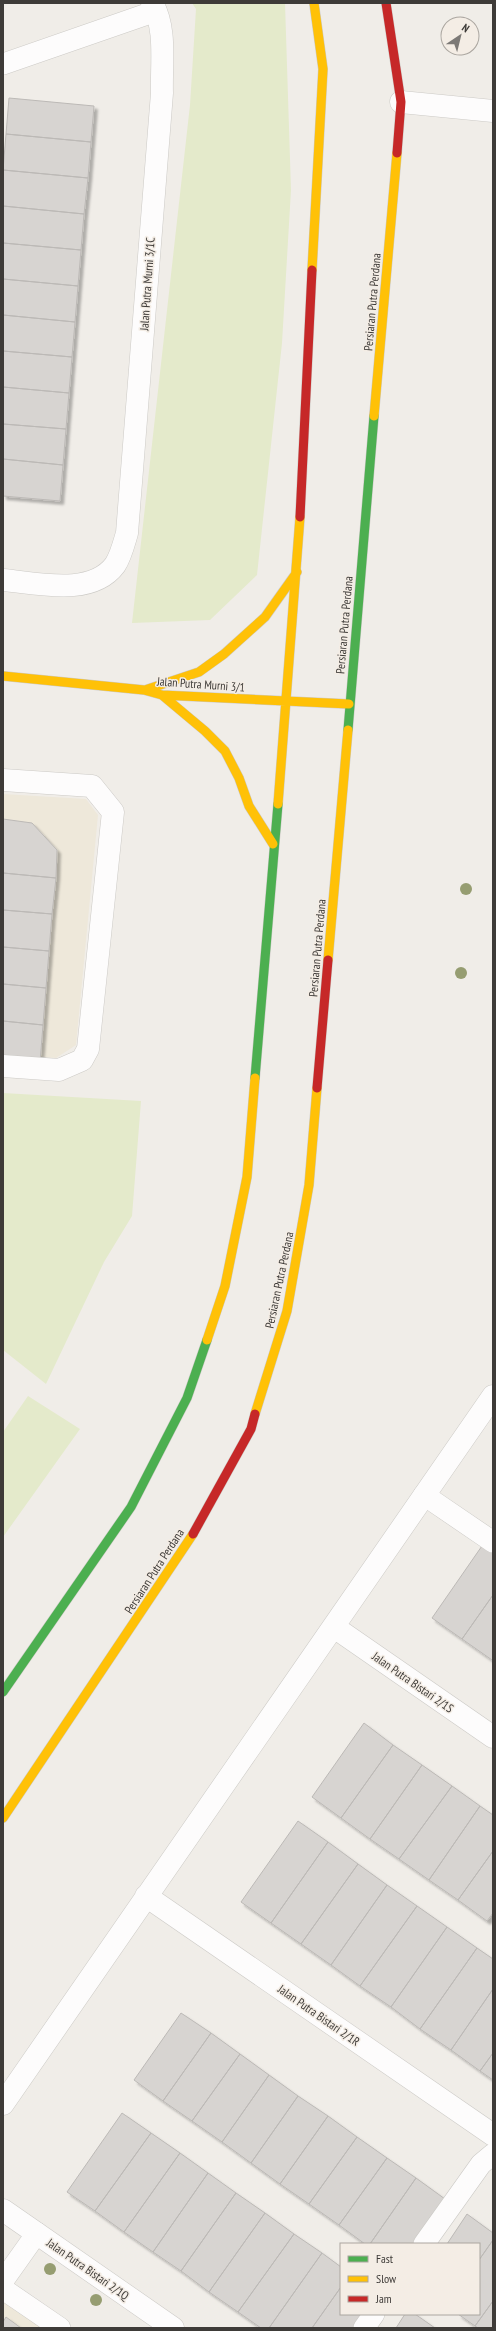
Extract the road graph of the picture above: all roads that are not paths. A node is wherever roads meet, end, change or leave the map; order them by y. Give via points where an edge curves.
1 (314, 3) edge
2 (386, 3) edge
3 (154, 7) edge
4 (3, 64) edge
5 (401, 102) junction
6 (493, 111) edge
7 (297, 572) junction
8 (3, 580) edge
9 (3, 676) edge
10 (144, 690) junction
11 (162, 695) junction
12 (286, 701) junction
13 (350, 704) junction
14 (3, 780) edge
15 (273, 844) junction
16 (3, 1066) edge
17 (493, 1396) edge
18 (424, 1496) junction
19 (493, 1542) edge
20 (334, 1627) junction
21 (3, 1692) edge
22 (493, 1737) edge
23 (3, 1818) edge
24 (146, 1896) junction
25 (3, 2104) edge
26 (493, 2135) edge
27 (493, 2154) edge
28 (3, 2210) edge
29 (37, 2233) junction
30 (425, 2243) edge
31 (3, 2280) edge
32 (3, 2289) edge
33 (373, 2315) edge
34 (60, 2328) edge
35 (173, 2328) edge
36 (364, 2328) edge

1 - 7 main road via 323,69
2 - 5 main road, Persiaran Putra Perdana
3 - 4 lane
3 - 8 street, Jalan Putra Murni 3/1C via 161,35 162,93 127,533 115,564 102,578 80,585
5 - 6 street
5 - 13 main road, Persiaran Putra Perdana
7 - 10 main road via 265,618 224,654 199,672
7 - 12 main road
9 - 10 main road, Jalan Putra Murni 3/1
10 - 11 main road, Jalan Putra Murni 3/1
11 - 12 main road, Jalan Putra Murni 3/1
11 - 15 main road via 225,751 239,778 249,806
12 - 13 main road, Jalan Putra Murni 3/1
12 - 15 main road
13 - 23 main road, Persiaran Putra Perdana via 309,1185 287,1311 250,1429 188,1544
14 - 16 street via 92,786 113,812 88,1049 82,1060 59,1070
15 - 21 main road via 247,1178 225,1286 187,1398 131,1507
17 - 18 street
18 - 19 lane
18 - 20 street
20 - 22 street, Jalan Putra Bistari 2/1S
20 - 24 street
24 - 25 street
24 - 26 street, Jalan Putra Bistari 2/1R
27 - 30 lane via 481,2164
28 - 29 street, Jalan Putra Bistari 2/1Q
29 - 31 lane
29 - 35 street, Jalan Putra Bistari 2/1Q
32 - 34 lane
33 - 36 lane

